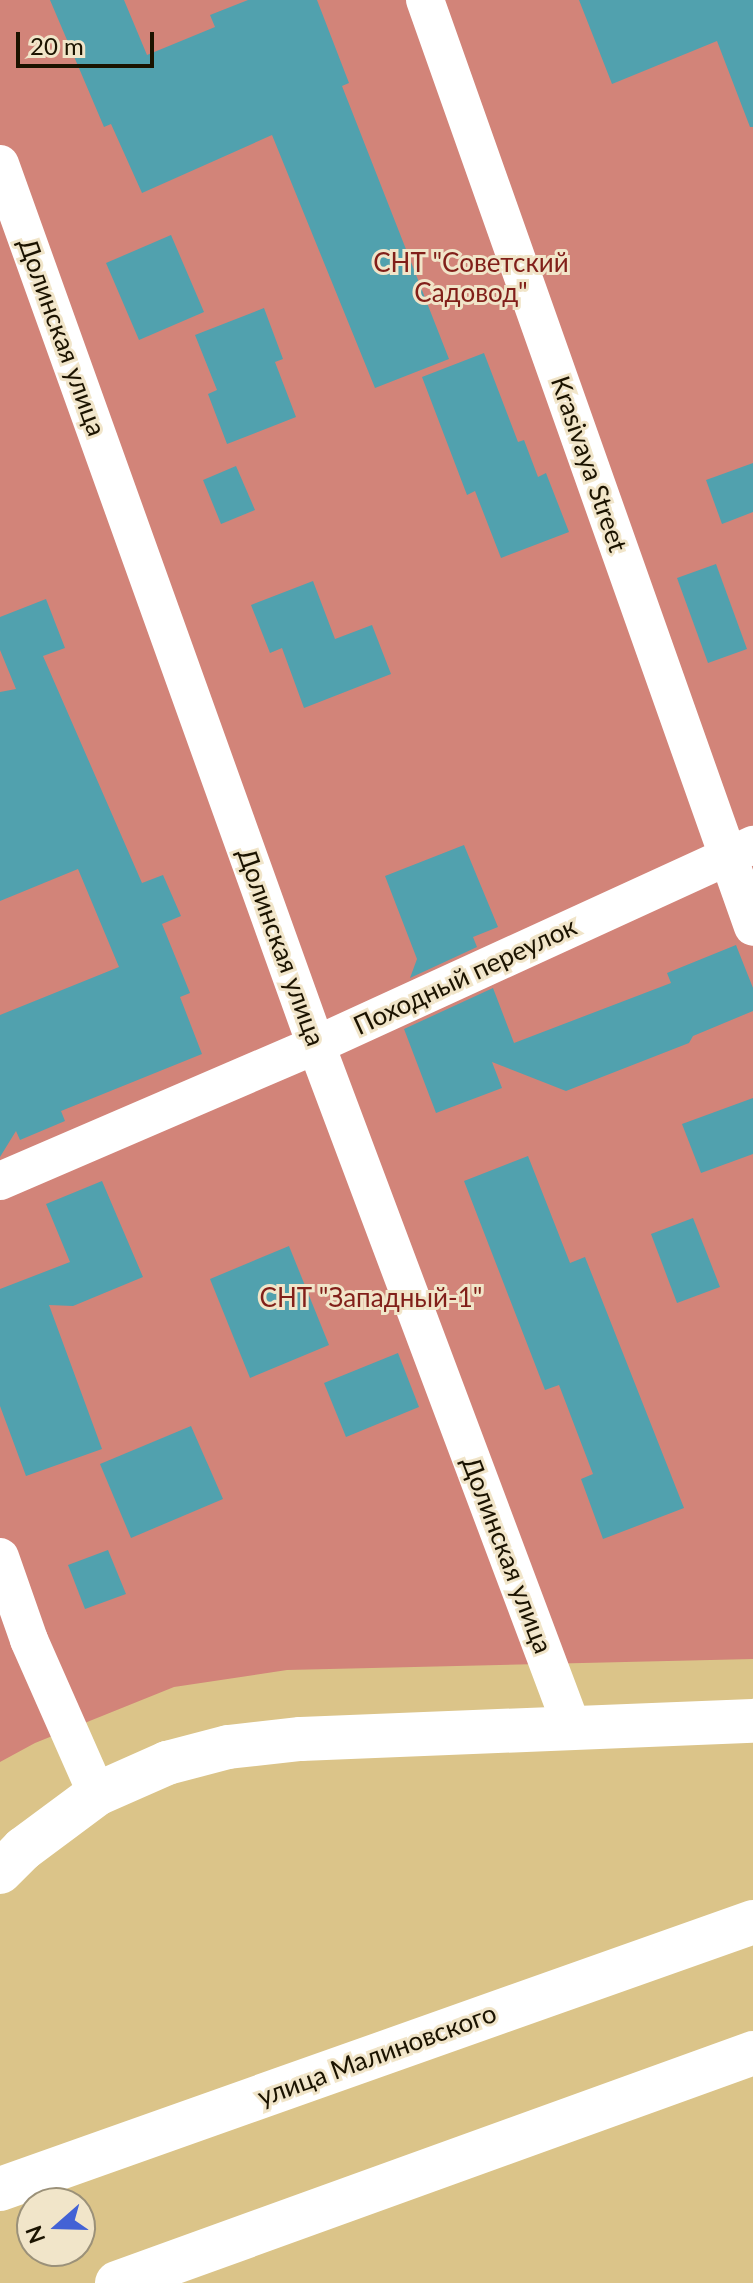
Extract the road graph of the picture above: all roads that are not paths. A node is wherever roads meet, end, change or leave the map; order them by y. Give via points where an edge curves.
1 (425, 0) edge
2 (0, 164) edge
3 (740, 851) edge
4 (753, 927) edge
5 (316, 1045) junction
6 (0, 1181) edge
7 (0, 1557) edge
8 (753, 1721) edge
9 (572, 1727) junction
10 (97, 1794) junction
11 (0, 1872) edge
12 (753, 1922) edge
13 (753, 2053) edge
14 (0, 2189) edge
15 (117, 2283) edge

1 - 3 street, Krasivaya Street
2 - 5 street, Долинская улица
3 - 4 street, Krasivaya Street
3 - 5 street, Походный переулок
5 - 6 street, Походный переулок
5 - 9 street, Долинская улица
7 - 10 street via 29,1640
8 - 9 highway
9 - 10 highway via 228,1747 167,1763
10 - 11 highway
12 - 14 highway, улица Малиновского
13 - 15 highway

